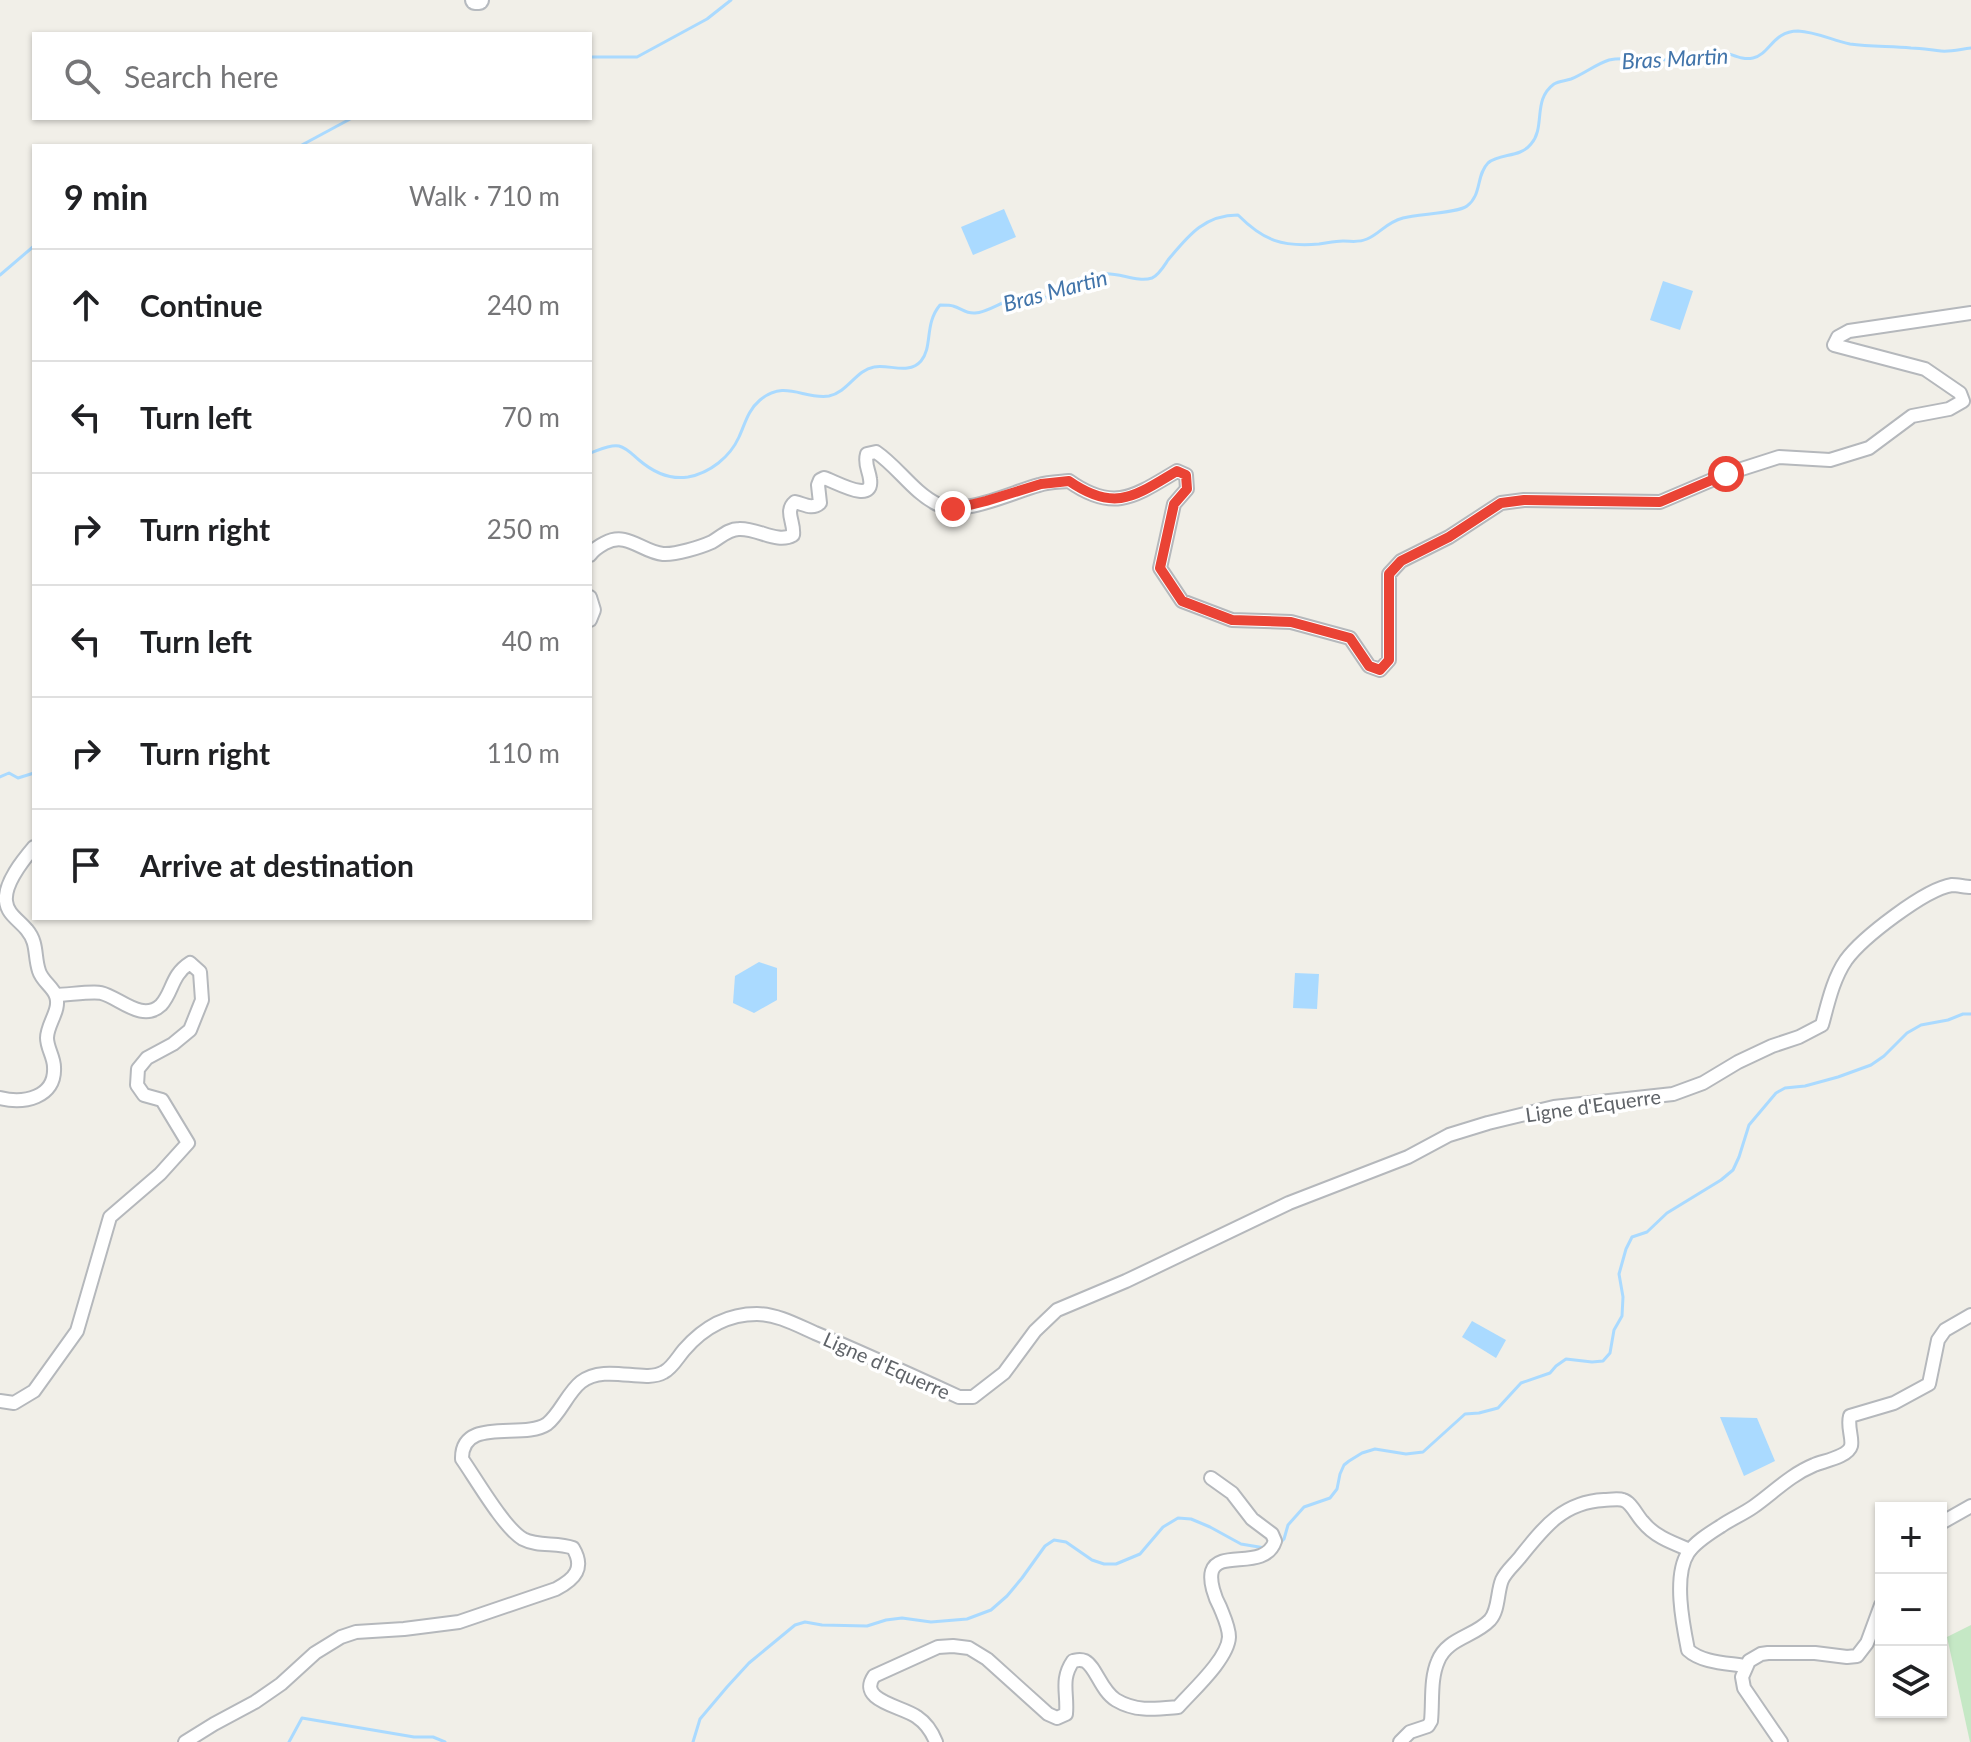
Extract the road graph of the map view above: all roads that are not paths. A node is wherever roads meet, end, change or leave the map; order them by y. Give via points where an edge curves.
1 (1971, 313) edge
2 (592, 553) edge
3 (32, 850) edge
4 (1971, 887) edge
5 (56, 995) junction
6 (0, 1098) edge
7 (1971, 1315) edge
8 (0, 1401) edge
9 (1211, 1478) dead end
10 (1971, 1506) edge
11 (1947, 1520) edge
12 (1690, 1550) junction
13 (1875, 1621) edge
14 (1745, 1666) junction
15 (185, 1742) edge
16 (936, 1742) edge
17 (1400, 1742) edge
18 (1781, 1742) edge

1 - 2 street via 1838,337 1834,345 1925,369 1960,393 1963,401 1912,416 1869,448 1830,460 1779,457 1660,502 1501,503 1401,561 1389,574 1389,660 1380,670 1369,666 1350,638 1291,622 1232,620 1182,601 1160,568 1174,504 1187,489 1186,475 1177,471 1135,496 1116,499 1086,493 1069,481 953,509 917,491 876,452 865,460 871,482 865,492 824,478 818,485 820,503 790,506 790,538 736,528 711,543 675,553 619,539
3 - 5 street via 7,889 6,901 9,912 30,934 43,980
4 - 15 street, Ligne d'Equerre via 1951,885 1918,900 1868,936 1846,961 1822,1025 1799,1037 1673,1094 1554,1107 1488,1123 1289,1203 1057,1310 1004,1373 973,1397 959,1397 778,1317 760,1314 730,1317 696,1336 665,1372 593,1375 580,1382 547,1424 469,1439 462,1450 462,1459 523,1539 573,1548 577,1572 570,1582 459,1622 341,1637 255,1702
5 - 6 street via 47,1034 54,1078 35,1097
5 - 8 street via 101,993 148,1011 161,1005 181,969 190,963 200,972 202,1000 190,1030 138,1069 137,1085 144,1095 162,1100 188,1143 110,1217 77,1331 34,1391 14,1403
7 - 12 street via 1938,1340 1929,1384 1894,1403 1850,1416 1849,1450 1791,1477
9 - 16 street via 1232,1493 1275,1541 1259,1557 1214,1567 1215,1597 1229,1638 1225,1651 1178,1707 1140,1710 1118,1702 1080,1660 1066,1671 1066,1714 1057,1718 969,1648 938,1647 870,1682 874,1697 917,1717
10 - 11 street
12 - 14 street via 1680,1579 1688,1650
12 - 17 street via 1656,1535 1622,1499 1589,1501 1558,1515 1506,1574 1489,1621 1441,1653 1434,1671 1431,1721
13 - 14 street via 1857,1656 1768,1653
14 - 18 street via 1744,1688

